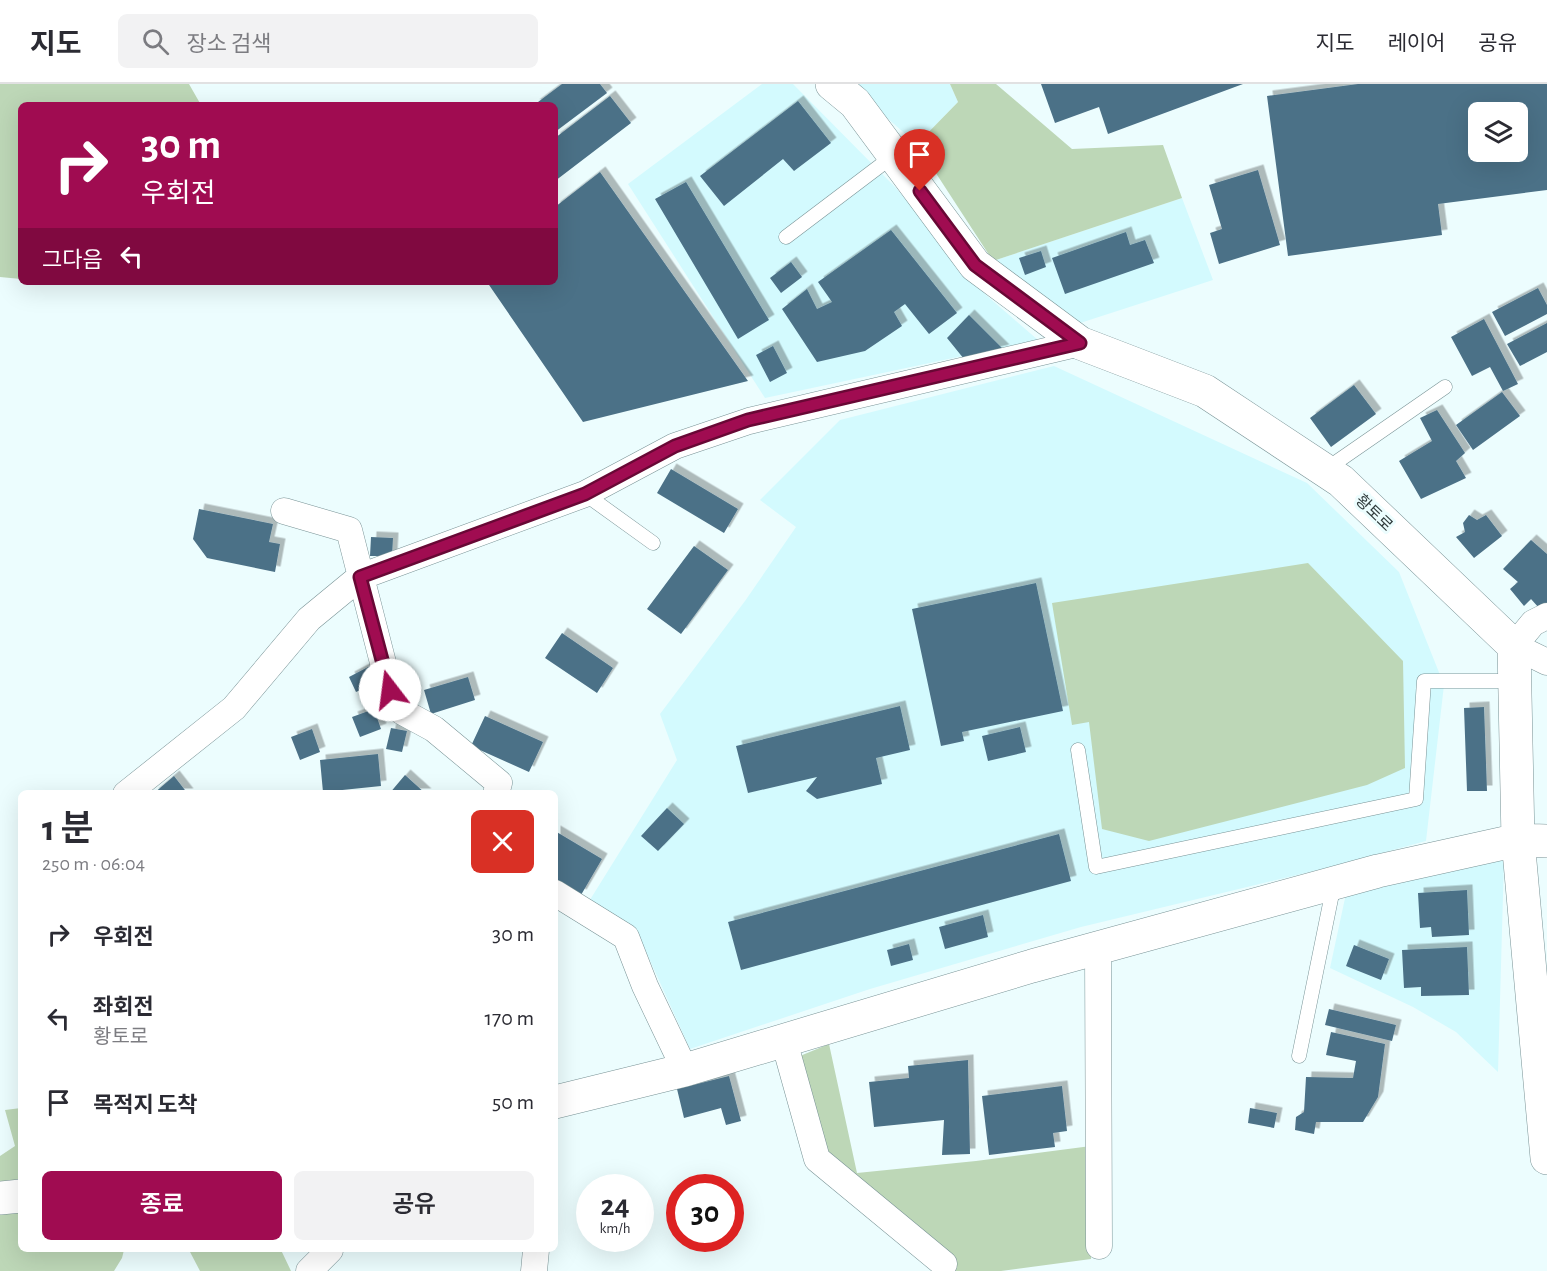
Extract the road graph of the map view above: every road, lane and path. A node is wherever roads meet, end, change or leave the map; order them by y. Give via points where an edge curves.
1 (832, 84) edge
2 (893, 156) junction
3 (786, 237) dead end
4 (1080, 343) junction
5 (1445, 387) dead end
6 (1325, 470) junction
7 (585, 494) junction
8 (284, 511) dead end
9 (653, 543) dead end
10 (360, 577) junction
11 (1547, 616) edge
12 (1514, 646) junction
13 (1547, 662) edge
14 (1514, 681) junction
15 (1078, 750) dead end
16 (131, 790) edge
17 (497, 790) edge
18 (1533, 841) edge
19 (1335, 884) junction
20 (558, 895) edge
21 (1098, 948) junction
22 (784, 1041) junction
23 (1299, 1056) dead end
24 (685, 1070) junction
25 (558, 1101) edge
26 (1547, 1158) edge
27 (18, 1196) edge
28 (0, 1198) edge
29 (1099, 1246) dead end
30 (328, 1252) edge
31 (536, 1252) edge
32 (944, 1264) dead end
33 (309, 1271) edge
34 (534, 1271) edge

1 - 2 main road, 황토로 via 855,103
2 - 3 lane
2 - 4 main road, 황토로 via 975,265
4 - 6 main road, 황토로 via 1205,391
4 - 7 street via 748,420 675,446
5 - 6 lane
6 - 12 main road, 황토로
7 - 9 lane
7 - 10 street
8 - 10 street via 349,530
10 - 16 street via 309,620 234,708
10 - 17 street via 390,690 401,711 434,729 499,783
11 - 12 street via 1533,623
12 - 13 street
12 - 14 main road
14 - 15 lane via 1424,681 1416,798 1096,867
14 - 18 main road
18 - 19 main road via 1378,871
18 - 26 main road
19 - 21 main road
19 - 23 lane
20 - 24 street via 626,937
21 - 22 main road
21 - 29 street
22 - 24 main road
22 - 32 street via 817,1160
24 - 25 main road
27 - 28 main road
30 - 33 street
31 - 34 street

